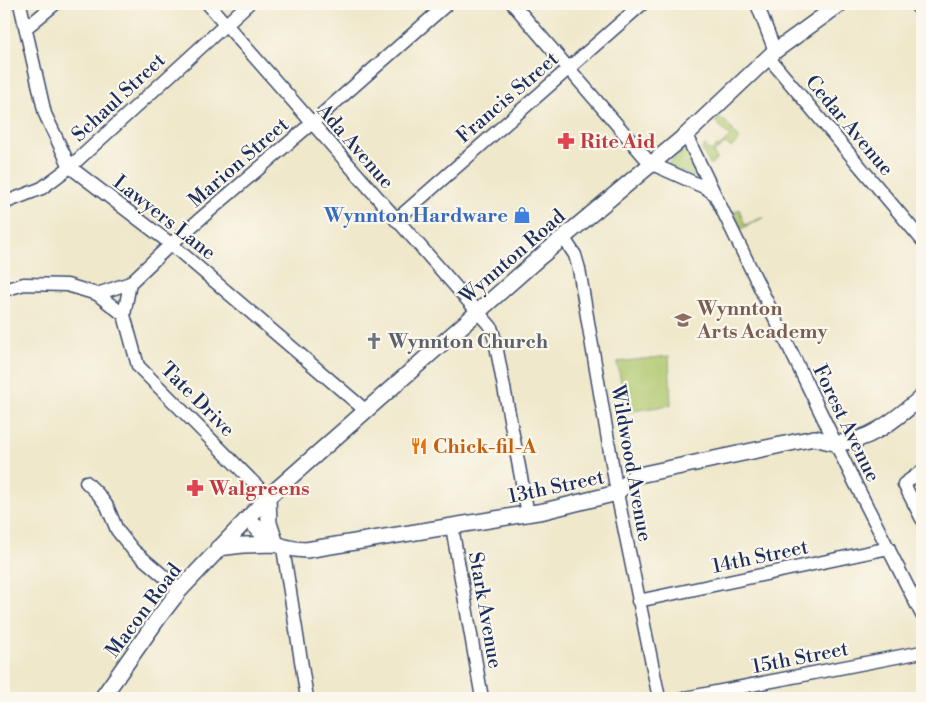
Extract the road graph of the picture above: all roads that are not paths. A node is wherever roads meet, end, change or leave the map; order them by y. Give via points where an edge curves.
1 (20, 4) edge
2 (55, 4) edge
3 (208, 4) edge
4 (248, 4) edge
5 (446, 4) edge
6 (514, 4) edge
7 (642, 4) edge
8 (758, 4) edge
9 (840, 4) edge
10 (915, 4) edge
11 (922, 12) edge
12 (225, 23) junction
13 (26, 28) junction
14 (771, 54) junction
15 (569, 67) junction
16 (312, 123) junction
17 (686, 134) junction
18 (650, 163) junction
19 (70, 167) junction
20 (713, 193) junction
21 (4, 203) edge
22 (396, 220) junction
23 (563, 237) junction
24 (922, 240) edge
25 (171, 244) junction
26 (130, 283) junction
27 (4, 290) edge
28 (97, 294) junction
29 (477, 312) junction
30 (124, 315) junction
31 (922, 397) edge
32 (365, 410) junction
33 (836, 443) junction
34 (922, 470) edge
35 (86, 482) dead end
36 (618, 493) junction
37 (268, 497) junction
38 (528, 514) junction
39 (248, 518) junction
40 (922, 519) edge
41 (452, 527) junction
42 (280, 546) junction
43 (218, 548) junction
44 (888, 548) junction
45 (180, 590) junction
46 (638, 601) junction
47 (922, 616) edge
48 (922, 652) edge
49 (102, 698) edge
50 (307, 698) edge
51 (482, 698) edge
52 (659, 698) edge
53 (685, 698) edge

1 - 13 street, Lawyers Lane
2 - 13 street
3 - 12 street, Ada Avenue
4 - 12 street, Schaul Street
5 - 16 street, Marion Street
6 - 15 street
7 - 15 street, Francis Street
8 - 14 street
9 - 14 main road, Wynnton Road
10 - 11 street
12 - 16 street, Ada Avenue
12 - 19 street, Schaul Street
13 - 19 street, Lawyers Lane via 45,114
14 - 17 main road, Wynnton Road
14 - 24 street, Cedar Avenue
15 - 18 street
15 - 22 street, Francis Street
16 - 22 street, Ada Avenue
16 - 25 street, Marion Street
17 - 18 main road, Wynnton Road
17 - 20 street, Forest Avenue
18 - 20 street
18 - 23 main road, Wynnton Road
19 - 21 street, Schaul Street via 42,188
19 - 25 street, Lawyers Lane
20 - 33 street, Forest Avenue
22 - 29 street, Ada Avenue
23 - 29 main road, Wynnton Road
23 - 36 street, Wildwood Avenue via 575,255 579,269
25 - 26 street, Marion Street
25 - 32 street, Lawyers Lane
26 - 28 street, Marion Street
26 - 30 street, Tate Drive
27 - 28 street via 24,284 67,285
28 - 30 street
29 - 32 main road, Wynnton Road
29 - 38 street via 491,327 495,340
30 - 37 street, Tate Drive via 138,366
31 - 33 main road, 13th Street via 891,422 861,438
32 - 37 main road, Wynnton Road
33 - 36 main road, 13th Street via 814,438 634,476
33 - 44 street, Forest Avenue
34 - 40 street via 904,484
35 - 45 street via 107,506 117,530 133,550
36 - 38 main road, 13th Street
36 - 46 street, Wildwood Avenue
37 - 39 main road, Wynnton Road
37 - 42 main road via 269,523
38 - 41 main road, 13th Street
39 - 42 main road via 268,540
39 - 43 main road, Wynnton Road
41 - 42 main road, 13th Street via 319,549
41 - 51 street, Stark Avenue
42 - 43 main road, 13th Street
42 - 50 street
43 - 45 main road, Macon Road
44 - 46 street, 14th Street
44 - 47 street, Forest Avenue
45 - 49 main road, Macon Road
46 - 52 street, Wildwood Avenue
48 - 53 street, 15th Street

